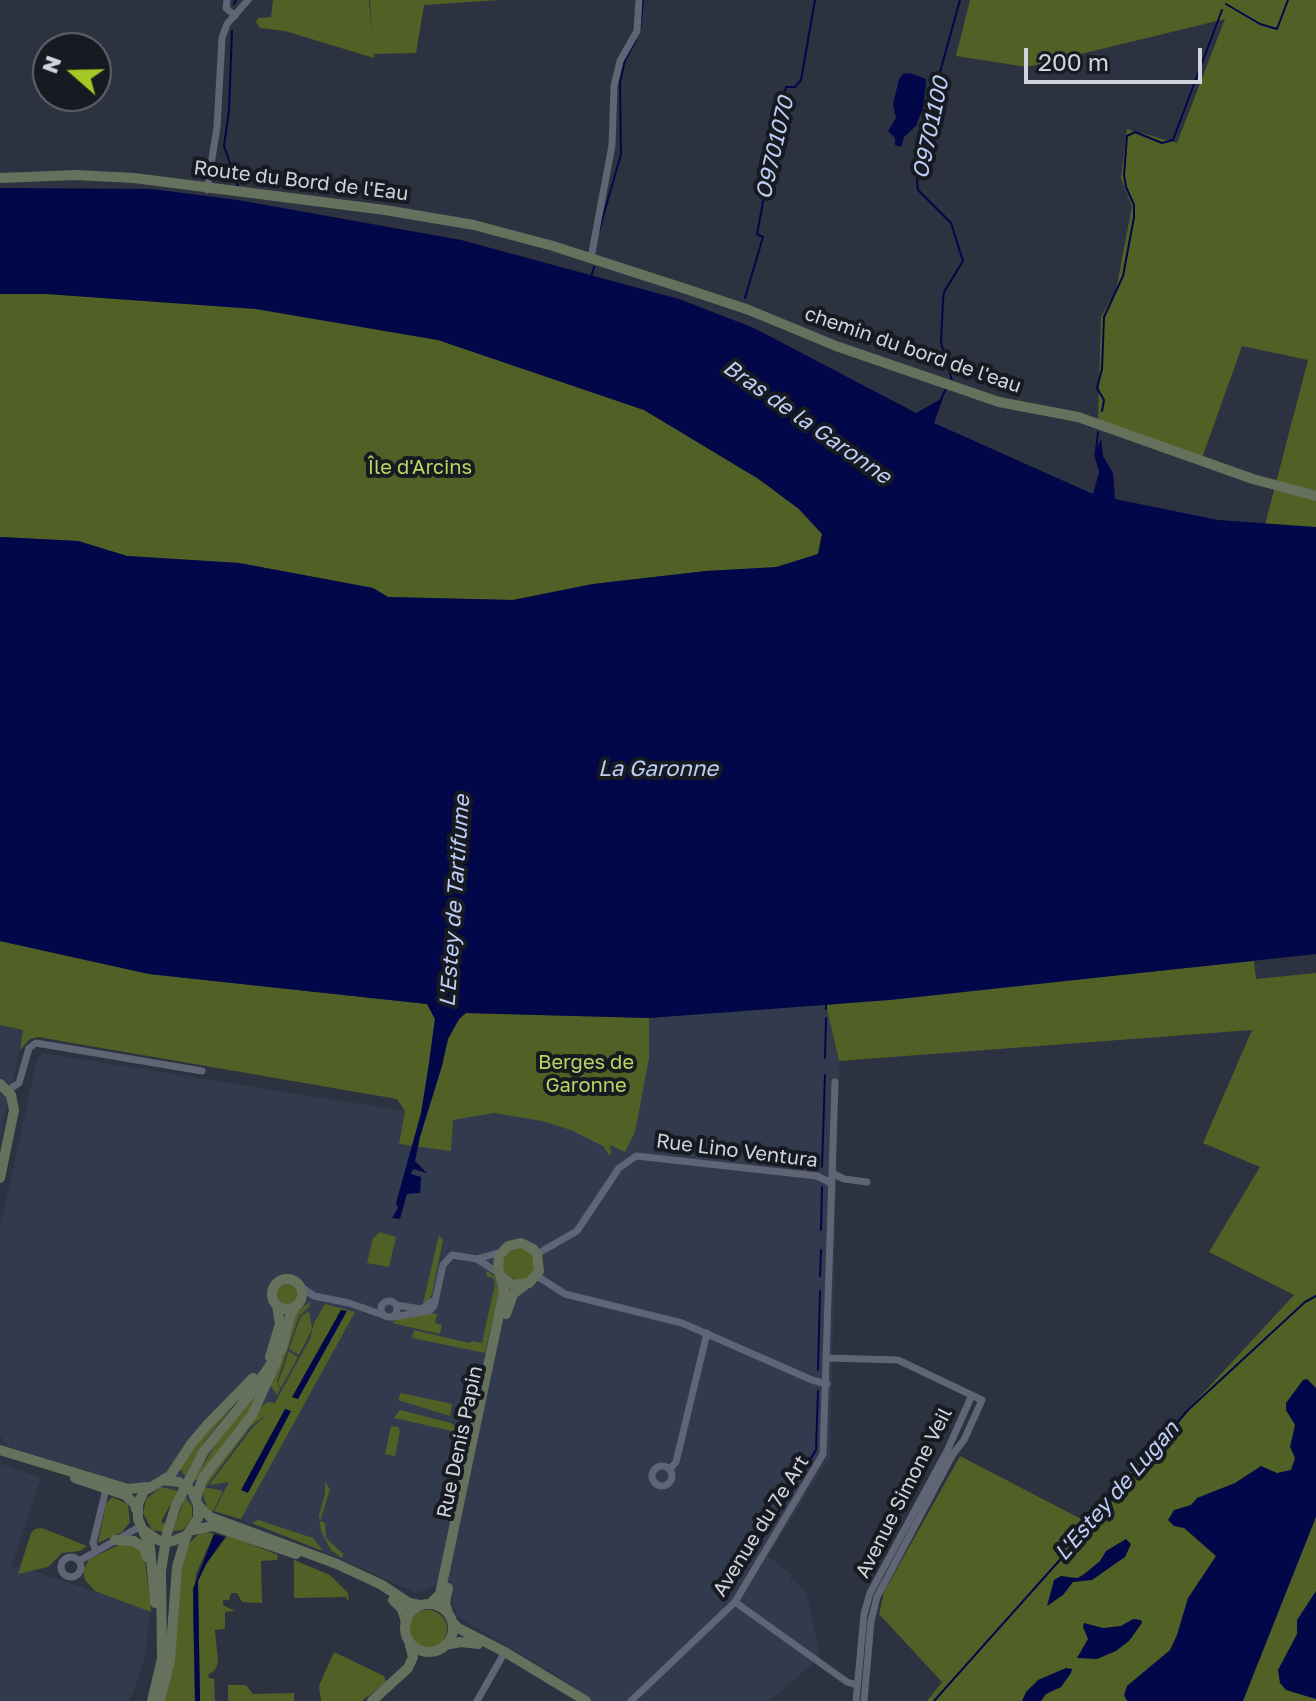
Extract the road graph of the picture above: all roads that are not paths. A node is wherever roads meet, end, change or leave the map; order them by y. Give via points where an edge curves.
1 (227, 0) edge
2 (248, 0) edge
3 (639, 0) edge
4 (235, 16) junction
5 (0, 178) edge
6 (208, 188) junction
7 (591, 258) junction
8 (1316, 496) edge
9 (202, 1071) dead end
10 (835, 1082) dead end
11 (4, 1087) edge
12 (832, 1173) junction
13 (0, 1178) edge
14 (867, 1182) dead end
15 (831, 1183) junction
16 (503, 1251) junction
17 (537, 1254) junction
18 (477, 1259) junction
19 (501, 1276) junction
20 (537, 1276) junction
21 (525, 1285) junction
22 (301, 1287) junction
23 (437, 1293) junction
24 (314, 1296) junction
25 (349, 1303) junction
26 (383, 1304) junction
27 (277, 1305) junction
28 (396, 1305) junction
29 (297, 1306) junction
30 (383, 1315) junction
31 (393, 1317) junction
32 (707, 1333) junction
33 (278, 1347) junction
34 (828, 1358) junction
35 (827, 1384) junction
36 (972, 1395) junction
37 (0, 1450) edge
38 (950, 1452) junction
39 (0, 1456) edge
40 (670, 1469) dead end
41 (163, 1480) junction
42 (150, 1486) junction
43 (106, 1489) junction
44 (195, 1498) junction
45 (137, 1511) junction
46 (143, 1528) junction
47 (190, 1533) junction
48 (115, 1540) junction
49 (96, 1551) junction
50 (79, 1561) dead end
51 (154, 1598) junction
52 (735, 1602) junction
53 (425, 1604) junction
54 (450, 1618) junction
55 (406, 1622) junction
56 (410, 1643) junction
57 (445, 1645) junction
58 (434, 1652) junction
59 (502, 1657) junction
60 (864, 1664) junction
61 (163, 1673) junction
62 (857, 1685) junction
63 (152, 1701) edge
64 (160, 1701) edge
65 (372, 1701) edge
66 (381, 1701) edge
67 (477, 1701) edge
68 (575, 1701) edge
69 (586, 1701) edge
70 (631, 1701) edge
71 (856, 1701) edge
72 (864, 1701) edge

1 - 4 street via 226,8
2 - 4 street
3 - 7 street via 637,31 620,61 614,86 612,145
4 - 6 street via 222,38
5 - 6 street, Route du Bord de l'Eau via 75,175
6 - 7 street, Route du Bord de l'Eau via 455,221
7 - 8 street, chemin du bord de l'eau via 999,402 1078,417
9 - 11 street via 36,1043 29,1048 19,1083
10 - 12 street, Avenue du 7e Art
11 - 13 street via 14,1110
12 - 14 street
12 - 15 street, Avenue du 7e Art
15 - 17 street, Rue Lino Ventura via 817,1176 636,1156 619,1168 577,1231
15 - 34 street, Avenue du 7e Art
16 - 17 street via 521,1243
16 - 18 street
16 - 19 street via 498,1262
17 - 20 street
18 - 19 street
18 - 23 street via 456,1255 445,1260
19 - 21 street via 512,1285
19 - 53 street, Rue Denis Papin via 504,1291 440,1594
20 - 21 street
20 - 32 street via 565,1294
21 - 54 street, Rue Denis Papin via 513,1294 508,1308 447,1591
22 - 24 street
22 - 27 street via 290,1278 278,1281 272,1293
22 - 29 street
23 - 28 street via 421,1309
23 - 31 street via 426,1313
24 - 25 street
24 - 29 street
25 - 26 street
25 - 30 street
26 - 28 street
26 - 30 street
27 - 29 street
27 - 33 street
28 - 31 street
29 - 33 street
30 - 31 street
32 - 35 street
32 - 40 street
33 - 41 street
33 - 44 street via 273,1373 252,1415 203,1478
33 - 61 street via 189,1477 172,1519 161,1571
34 - 35 street, Avenue du 7e Art
34 - 36 street via 898,1360
35 - 52 street, Avenue du 7e Art via 826,1445 820,1463
36 - 38 street, Avenue Simone Veil
36 - 38 street, Avenue Simone Veil via 982,1400 964,1440
37 - 42 street via 128,1489
38 - 60 street, Avenue Simone Veil via 877,1597
39 - 43 street
41 - 42 street
41 - 44 street via 179,1482
42 - 45 street
43 - 45 street via 130,1498
43 - 49 street via 93,1543
44 - 47 street via 198,1518
44 - 53 street via 210,1517 337,1564 409,1603
45 - 46 street
46 - 47 street via 158,1540 173,1541
46 - 48 street
46 - 51 street
47 - 55 street via 213,1526 336,1570 392,1599
47 - 61 street via 177,1567 170,1660
48 - 49 street
48 - 51 street via 134,1541 144,1548
49 - 50 street
51 - 61 street
52 - 62 street
52 - 70 street, Avenue du 7e Art
53 - 54 street
53 - 55 street
54 - 57 street via 452,1635
54 - 69 street via 458,1628
55 - 56 street
56 - 58 street
56 - 65 street via 413,1657 408,1668
57 - 58 street
57 - 59 street via 474,1642
58 - 66 street
59 - 67 street
59 - 68 street
60 - 62 street, Avenue Simone Veil
60 - 72 street, Avenue Simone Veil
61 - 63 street
61 - 64 street
62 - 71 street, Avenue Simone Veil

